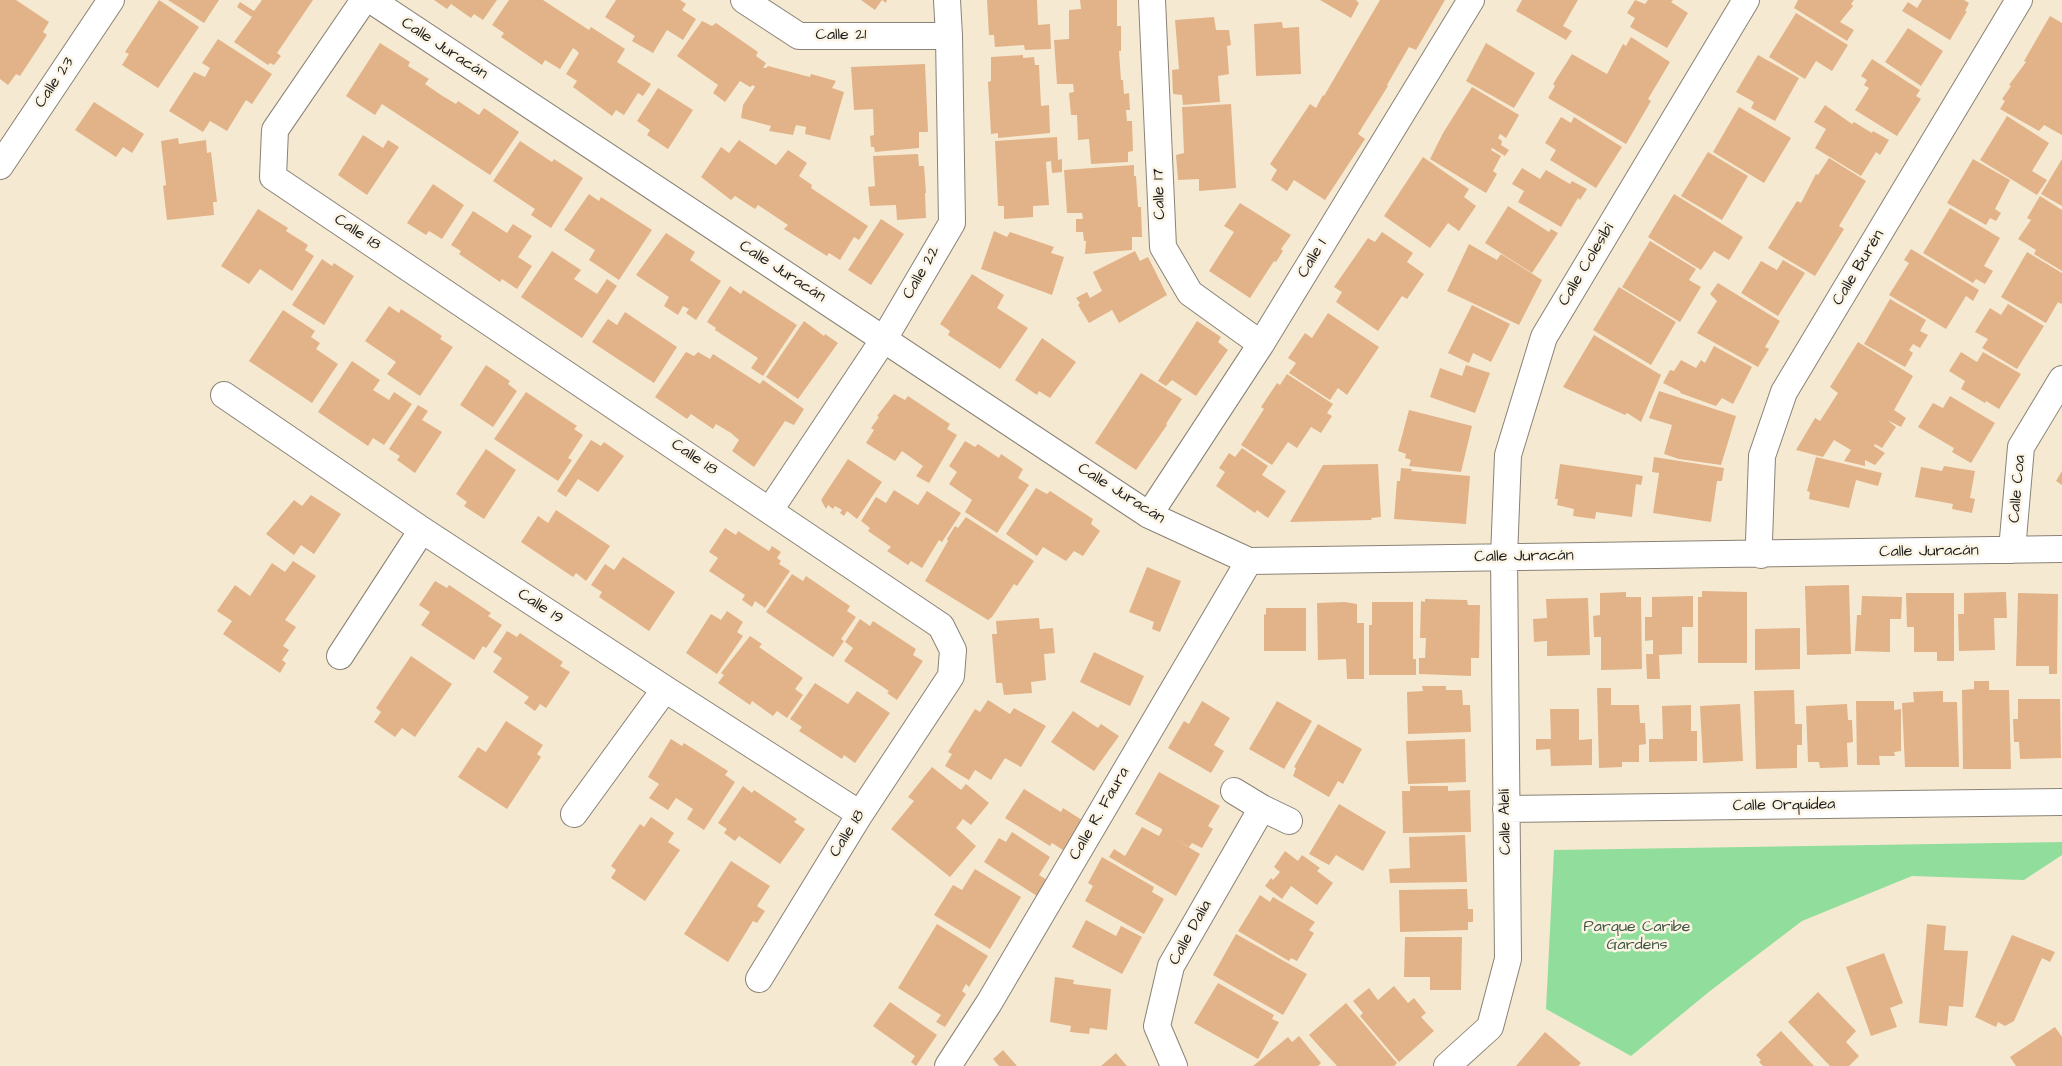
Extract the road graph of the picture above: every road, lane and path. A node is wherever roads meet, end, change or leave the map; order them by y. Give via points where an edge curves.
1 (111, 0) edge
2 (364, 0) edge
3 (370, 0) edge
4 (744, 0) edge
5 (947, 0) edge
6 (1152, 0) edge
7 (1471, 0) edge
8 (1746, 0) edge
9 (2019, 0) edge
10 (949, 36) junction
11 (0, 166) edge
12 (884, 340) junction
13 (1261, 344) junction
14 (2062, 379) edge
15 (224, 395) dead end
16 (770, 510) junction
17 (1149, 515) junction
18 (422, 530) junction
19 (2062, 549) edge
20 (2012, 550) junction
21 (1760, 555) junction
22 (1504, 557) junction
23 (1249, 561) junction
24 (340, 656) dead end
25 (665, 689) junction
26 (1234, 791) dead end
27 (2062, 802) edge
28 (1262, 808) junction
29 (1506, 809) junction
30 (574, 814) dead end
31 (860, 814) junction
32 (1289, 821) dead end
33 (759, 979) dead end
34 (948, 1066) edge
35 (1174, 1066) edge
36 (1447, 1066) edge

1 - 11 street, Calle 23
2 - 16 street, Calle 18 via 275,130 273,177
3 - 12 street, Calle Juracán
4 - 10 street, Calle 21 via 799,36
5 - 10 street, Calle 22
6 - 13 street, Calle 17 via 1162,247 1190,293
7 - 13 street, Calle 1
8 - 22 street, Calle Colesibí via 1544,337 1508,455
9 - 21 street, Calle Burén via 1784,392 1762,456
10 - 12 street, Calle 22 via 952,223
12 - 16 street, Calle 22
12 - 17 street, Calle Juracán
13 - 17 street, Calle 1
14 - 20 street, Calle Coa via 2021,447
15 - 18 street, Calle 19
16 - 31 street, Calle 18 via 940,626 953,650 951,676
17 - 23 street, Calle Juracán
18 - 24 street
18 - 25 street, Calle 19
19 - 20 street, Calle Juracán
20 - 21 street, Calle Juracán
21 - 22 street, Calle Juracán
22 - 23 street, Calle Juracán
22 - 29 street, Calle Alelí
23 - 34 street, Calle R. Faura via 989,1003
25 - 30 street
25 - 31 street, Calle 19
26 - 28 street
27 - 29 street, Calle Orquídea
28 - 32 street
28 - 35 street, Calle Dalia via 1171,966 1157,1026
29 - 36 street, Calle Alelí via 1508,959 1490,1027
31 - 33 street, Calle 18

